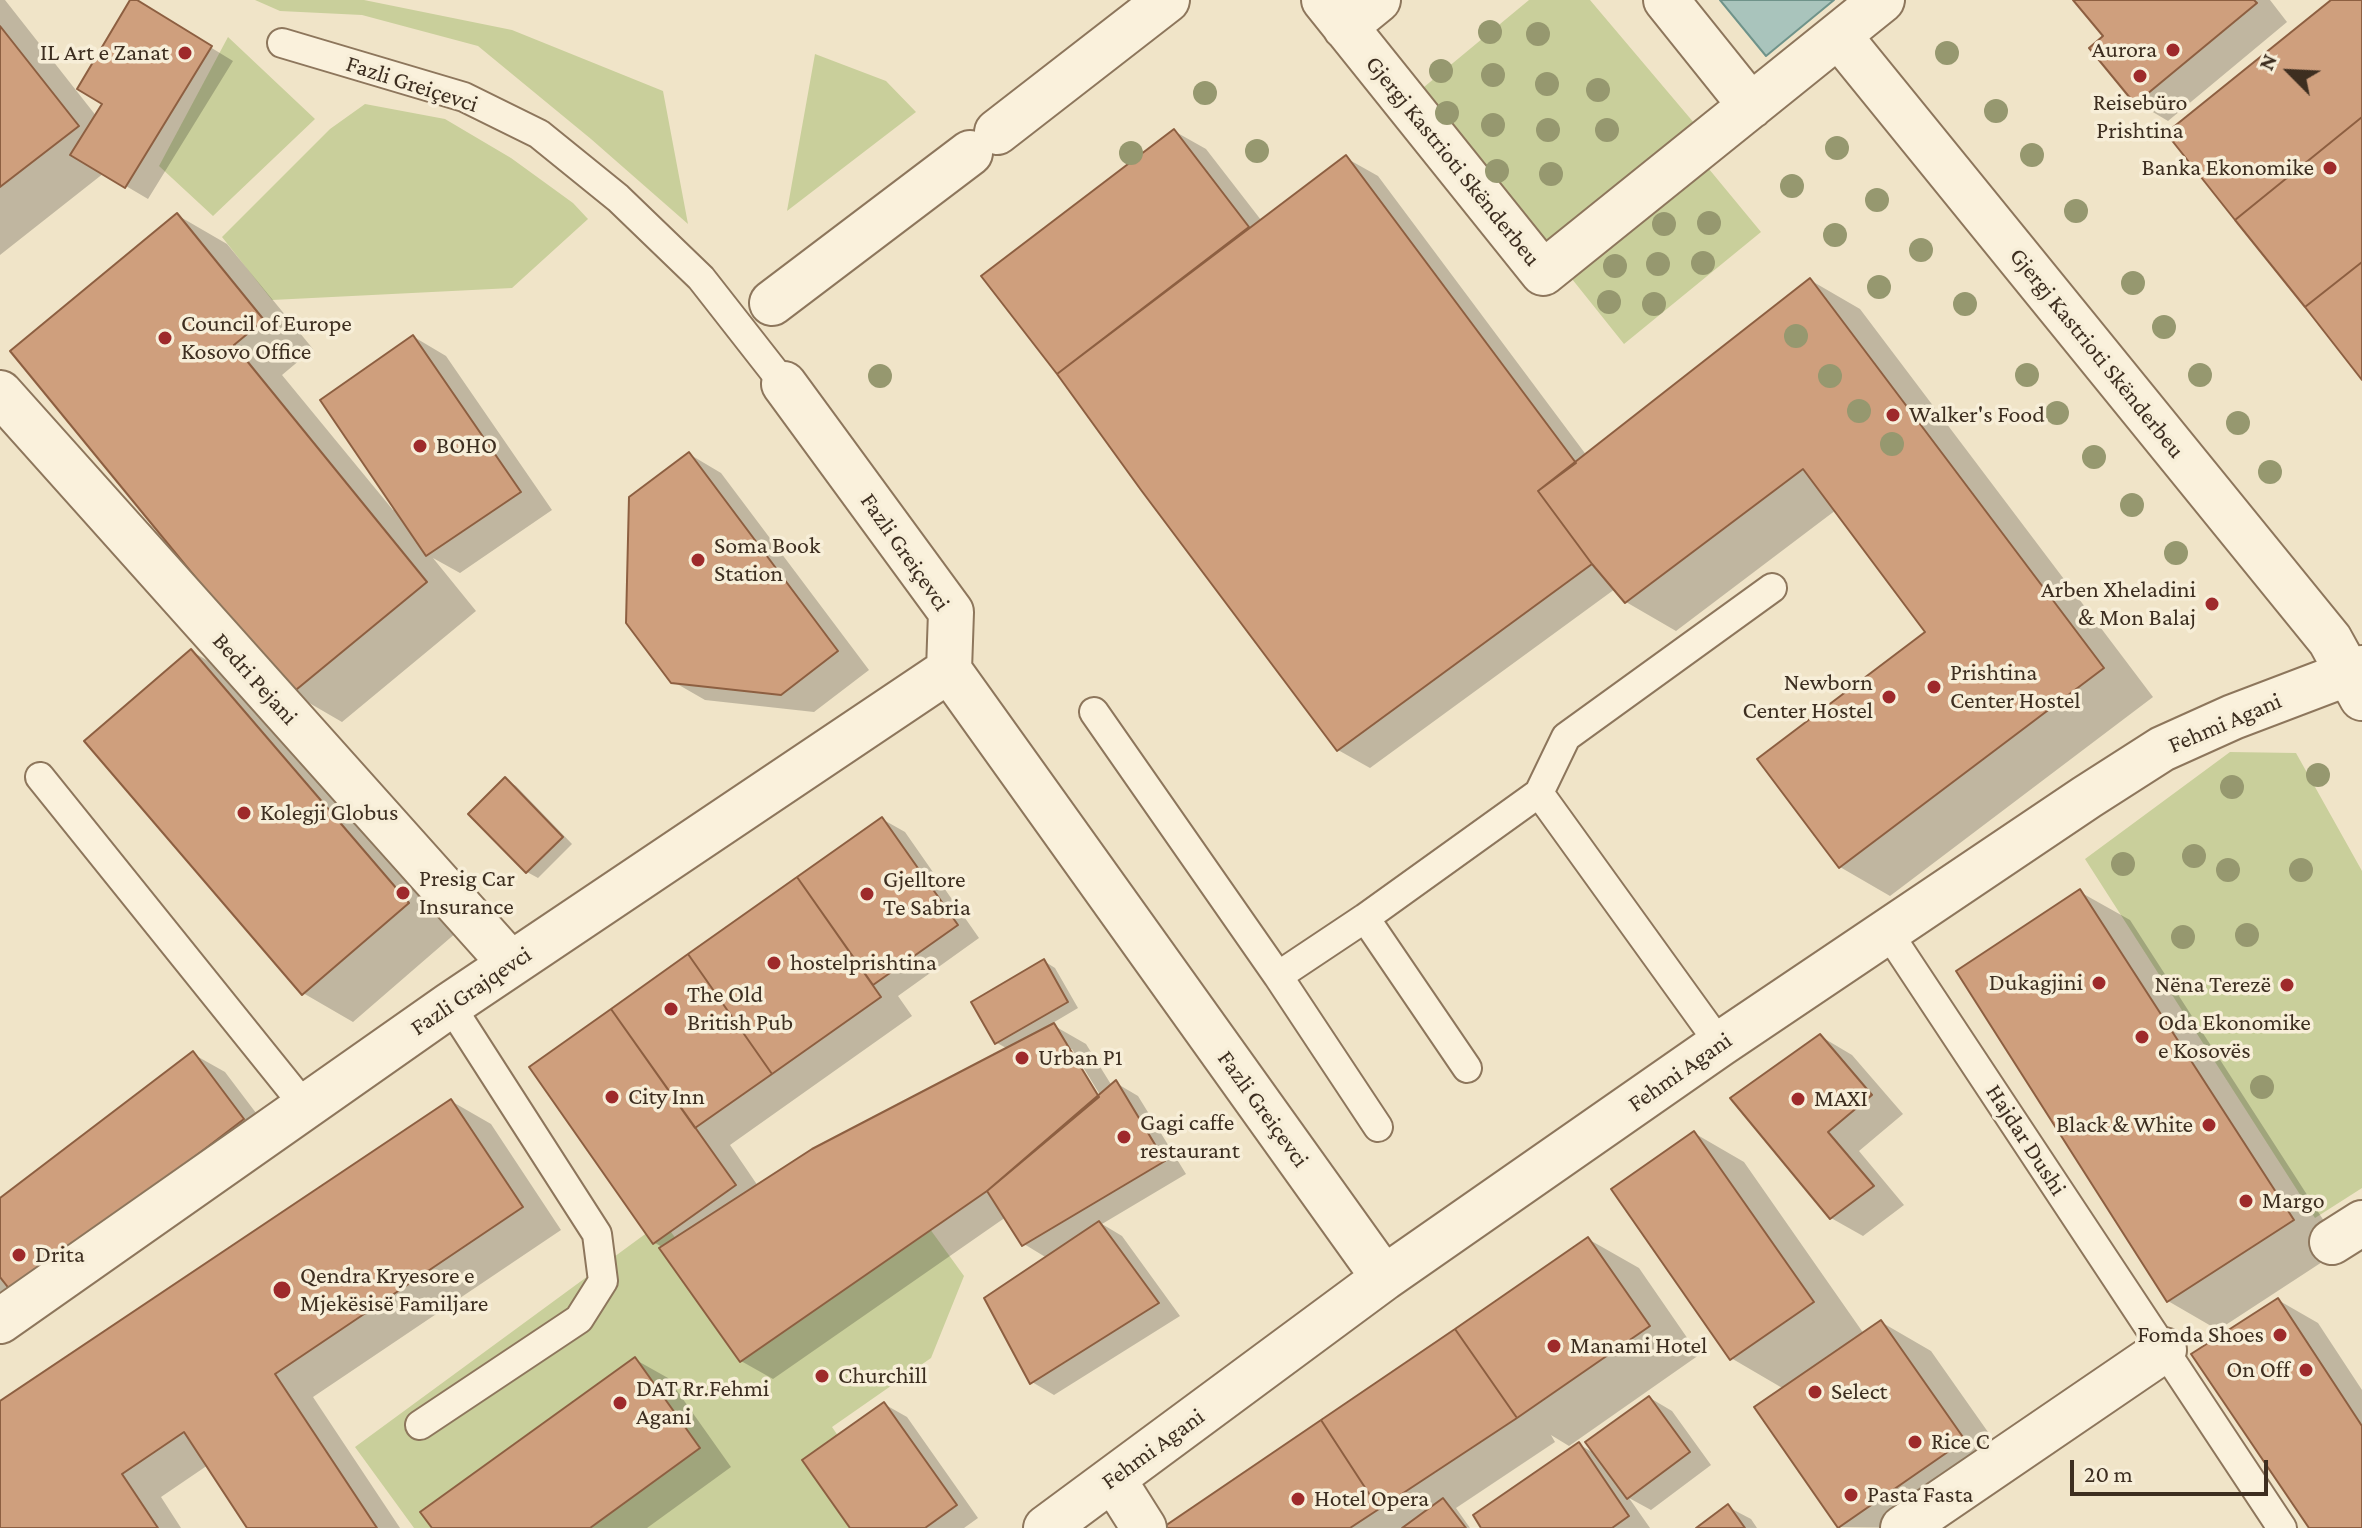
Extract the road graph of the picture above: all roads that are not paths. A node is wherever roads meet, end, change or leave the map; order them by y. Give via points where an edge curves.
1 (1167, 0) edge
2 (1666, 0) edge
3 (1882, 0) edge
4 (1349, 9) edge
5 (1839, 36) junction
6 (282, 43) dead end
7 (1751, 106) junction
8 (772, 303) dead end
9 (784, 384) joint
10 (0, 393) edge
11 (1772, 588) dead end
12 (949, 670) junction
13 (2357, 680) edge
14 (1094, 712) dead end
15 (40, 777) dead end
16 (1539, 793) junction
17 (1365, 918) junction
18 (1887, 931) junction
19 (511, 964) junction
20 (1278, 976) junction
21 (450, 1005) junction
22 (1720, 1044) junction
23 (1467, 1068) dead end
24 (304, 1105) junction
25 (1378, 1127) dead end
26 (1384, 1278) junction
27 (0, 1321) edge
28 (2164, 1350) junction
29 (420, 1425) dead end
30 (1113, 1479) junction
31 (1046, 1528) edge
32 (1144, 1528) edge
33 (1903, 1528) edge
34 (2282, 1528) edge

1 - 8 street
2 - 7 street
3 - 5 street, Gjergj Kastrioti Skënderbeu
4 - 7 street, Gjergj Kastrioti Skënderbeu via 1543,273
5 - 7 street, Gjergj Kastrioti Skënderbeu
5 - 13 street, Gjergj Kastrioti Skënderbeu via 2330,640
6 - 9 lane, Fazli Greiçevci via 464,97 539,134 618,198 701,278
9 - 12 street, Fazli Greiçevci via 951,612
10 - 19 street, Bedri Pejani
11 - 16 lane via 1566,737
12 - 19 street, Fazli Grajqevci
12 - 26 street, Fazli Greiçevci
13 - 18 street, Fehmi Agani via 2233,717 2162,749
14 - 20 lane
15 - 24 lane
16 - 17 lane
16 - 22 lane
17 - 20 lane
17 - 23 lane
18 - 22 street, Fehmi Agani
18 - 28 lane, Hajdar Dushi
19 - 21 street, Fazli Grajqevci
20 - 25 lane
21 - 24 street, Fazli Grajqevci
21 - 29 lane via 597,1234 603,1281 579,1319
22 - 26 street, Fehmi Agani
24 - 27 street, Fazli Grajqevci
26 - 30 street, Fehmi Agani
28 - 33 street
28 - 34 lane, Hajdar Dushi
30 - 31 street, Fehmi Agani
30 - 32 street

